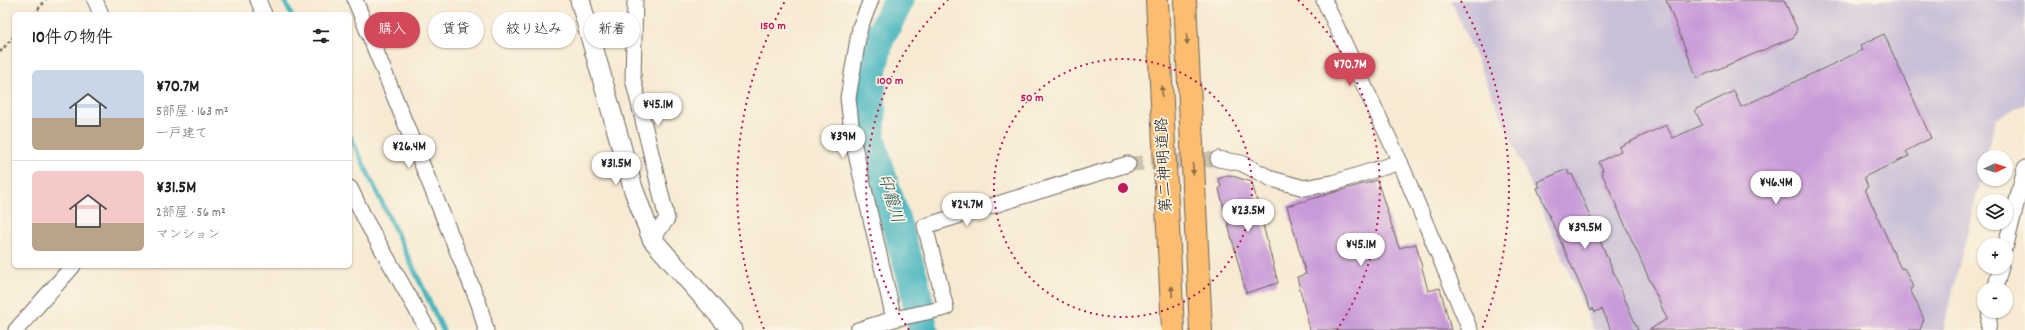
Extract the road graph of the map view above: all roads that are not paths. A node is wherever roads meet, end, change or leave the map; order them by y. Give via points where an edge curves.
1 (95, 0) edge
2 (258, 0) edge
3 (355, 0) edge
4 (580, 0) edge
5 (635, 0) edge
6 (871, 0) edge
7 (1157, 0) edge
8 (1185, 0) edge
9 (1324, 0) edge
10 (100, 12) edge
11 (263, 12) edge
12 (1218, 159) tunnel mouth
13 (1400, 162) junction
14 (1128, 164) tunnel mouth
15 (2025, 168) edge
16 (352, 192) edge
17 (2008, 238) edge
18 (652, 239) junction
19 (71, 268) edge
20 (1989, 318) edge
21 (894, 319) junction
22 (16, 330) edge
23 (428, 330) edge
24 (486, 330) edge
25 (732, 330) edge
26 (858, 330) edge
27 (1174, 330) edge
28 (1201, 330) edge
29 (1470, 330) edge
30 (1988, 330) edge

1 - 10 street
2 - 11 street
3 - 24 street via 476,297
4 - 18 street via 633,188
5 - 18 street via 633,79 667,219
6 - 21 street via 860,27 848,98 852,141
27 -> 7 highway, 第二神明道路
8 -> 28 highway, 第二神明道路
9 - 13 street
12 - 13 street via 1241,163 1272,179 1304,188 1333,183
13 - 29 street
14 - 21 street via 925,226 946,308
15 - 17 street
16 - 23 street
18 - 25 street
19 - 22 street
20 - 30 street
21 - 26 street

